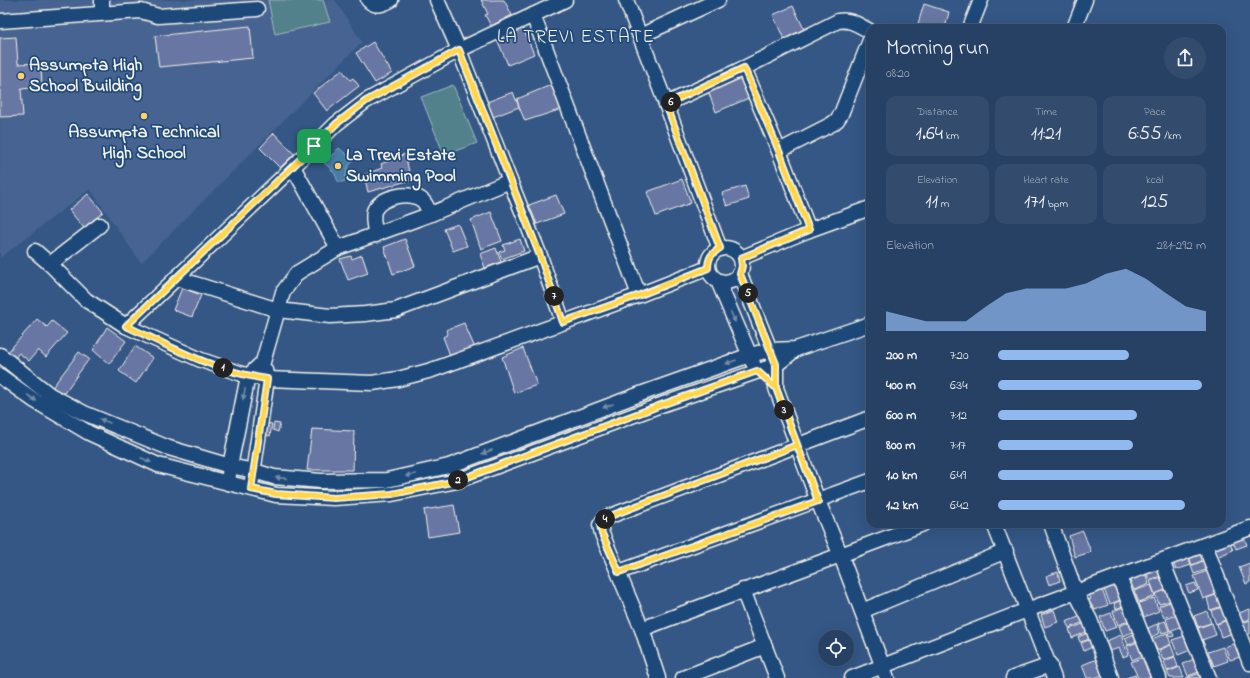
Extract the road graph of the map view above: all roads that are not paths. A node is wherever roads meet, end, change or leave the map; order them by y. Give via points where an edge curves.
1 (368, 0) edge
2 (391, 0) edge
3 (437, 0) edge
4 (565, 0) edge
5 (626, 0) edge
6 (718, 0) edge
7 (980, 0) edge
8 (1086, 0) edge
9 (141, 5) edge
10 (102, 6) edge
11 (257, 9) dead end
12 (533, 15) junction
13 (0, 21) edge
14 (971, 24) edge
15 (1076, 24) edge
16 (866, 29) edge
17 (640, 36) junction
18 (459, 50) junction
19 (866, 50) edge
20 (744, 68) junction
21 (666, 104) junction
22 (779, 151) junction
23 (293, 167) junction
24 (510, 181) junction
25 (866, 209) edge
26 (430, 214) junction
27 (100, 225) dead end
28 (809, 230) junction
29 (376, 235) junction
30 (338, 248) junction
31 (720, 248) junction
32 (35, 251) dead end
33 (540, 256) junction
34 (741, 258) junction
35 (50, 264) junction
36 (708, 268) junction
37 (740, 274) junction
38 (176, 278) junction
39 (718, 281) junction
40 (640, 295) junction
41 (278, 310) junction
42 (563, 322) junction
43 (866, 325) edge
44 (126, 326) junction
45 (796, 349) junction
46 (770, 350) junction
47 (0, 355) edge
48 (750, 355) junction
49 (262, 362) junction
50 (776, 364) junction
51 (757, 371) junction
52 (0, 376) edge
53 (248, 376) junction
54 (267, 379) junction
55 (776, 388) junction
56 (866, 419) edge
57 (797, 445) junction
58 (230, 466) junction
59 (449, 466) junction
60 (254, 471) junction
61 (457, 481) junction
62 (228, 483) junction
63 (866, 483) edge
64 (251, 489) junction
65 (818, 501) junction
66 (913, 528) edge
67 (996, 528) edge
68 (1052, 528) edge
69 (1250, 530) edge
70 (1204, 545) junction
71 (1006, 551) junction
72 (841, 556) junction
73 (1162, 561) junction
74 (619, 572) junction
75 (1119, 577) junction
76 (743, 590) junction
77 (1076, 592) junction
78 (1027, 610) junction
79 (862, 611) junction
80 (642, 629) junction
81 (765, 646) junction
82 (1250, 663) edge
83 (1052, 671) edge
84 (885, 672) edge
85 (658, 678) edge
86 (682, 678) edge
87 (776, 678) edge
88 (852, 678) edge
89 (1013, 678) edge
90 (1111, 678) edge
91 (1159, 678) edge
92 (1208, 678) edge

1 - 2 street via 382,5
3 - 18 street
4 - 12 street
5 - 17 street
6 - 17 street
7 - 14 street
8 - 15 street
9 - 10 street
9 - 11 street via 158,16
10 - 13 street
12 - 18 street
12 - 40 street
16 - 20 street via 852,21 838,21
17 - 21 street
18 - 23 street via 366,101 336,124
18 - 24 street
19 - 22 street via 837,120
20 - 21 street
20 - 22 street
21 - 31 street
22 - 28 street
23 - 30 street
23 - 38 street
24 - 26 street
24 - 33 street
25 - 28 street
26 - 29 street
26 - 29 street via 423,201 413,195 386,200 377,206 374,212
27 - 35 street
28 - 34 street
29 - 30 street
30 - 41 street via 297,273 283,292
31 - 34 street via 736,251
31 - 36 street via 712,253 708,260
32 - 35 street
33 - 41 street via 396,310 330,316
33 - 42 street
34 - 37 street
35 - 44 street via 86,300
36 - 39 street via 711,276
36 - 40 street
37 - 39 street via 726,283
37 - 46 street
38 - 41 street
38 - 44 street
39 -> 48 street
40 - 42 street
41 - 49 street
42 - 54 street via 432,370 398,379 372,383
43 - 45 street
44 - 53 street via 201,360
45 - 46 street
45 - 50 street
46 - 48 street
46 - 50 street
58 -> 47 street via 169,448 84,413 50,395
48 - 51 street
48 -> 59 street
49 - 53 street
49 - 54 street
50 - 51 street
50 - 55 street
51 - 55 street
51 - 61 street
52 -> 62 street via 35,401 89,433 158,465
53 - 54 street
53 -> 58 street
54 - 60 street
55 - 57 street
56 - 57 street
57 - 65 street
57 - 74 street via 605,518 600,525 602,534
58 - 60 street
58 - 62 street
59 -> 60 street via 387,480 321,481 274,477
59 - 61 street
60 - 64 street
61 - 64 street via 392,494 334,498 276,494
62 - 64 street
63 - 65 street
65 - 72 street
65 - 74 street
66 - 72 street
67 - 71 street
68 - 77 street
69 - 70 street
70 - 73 street
70 - 82 street
71 - 78 street
71 - 79 street
72 - 76 street
72 - 79 street
73 - 75 street
73 - 92 street
74 - 80 street
75 - 77 street
75 - 91 street
76 - 80 street
76 - 81 street
77 - 78 street
77 - 90 street via 1090,620
78 - 83 street
78 - 84 street
79 - 84 street
80 - 85 street
81 - 86 street
81 - 87 street
83 - 89 street
84 - 88 street

